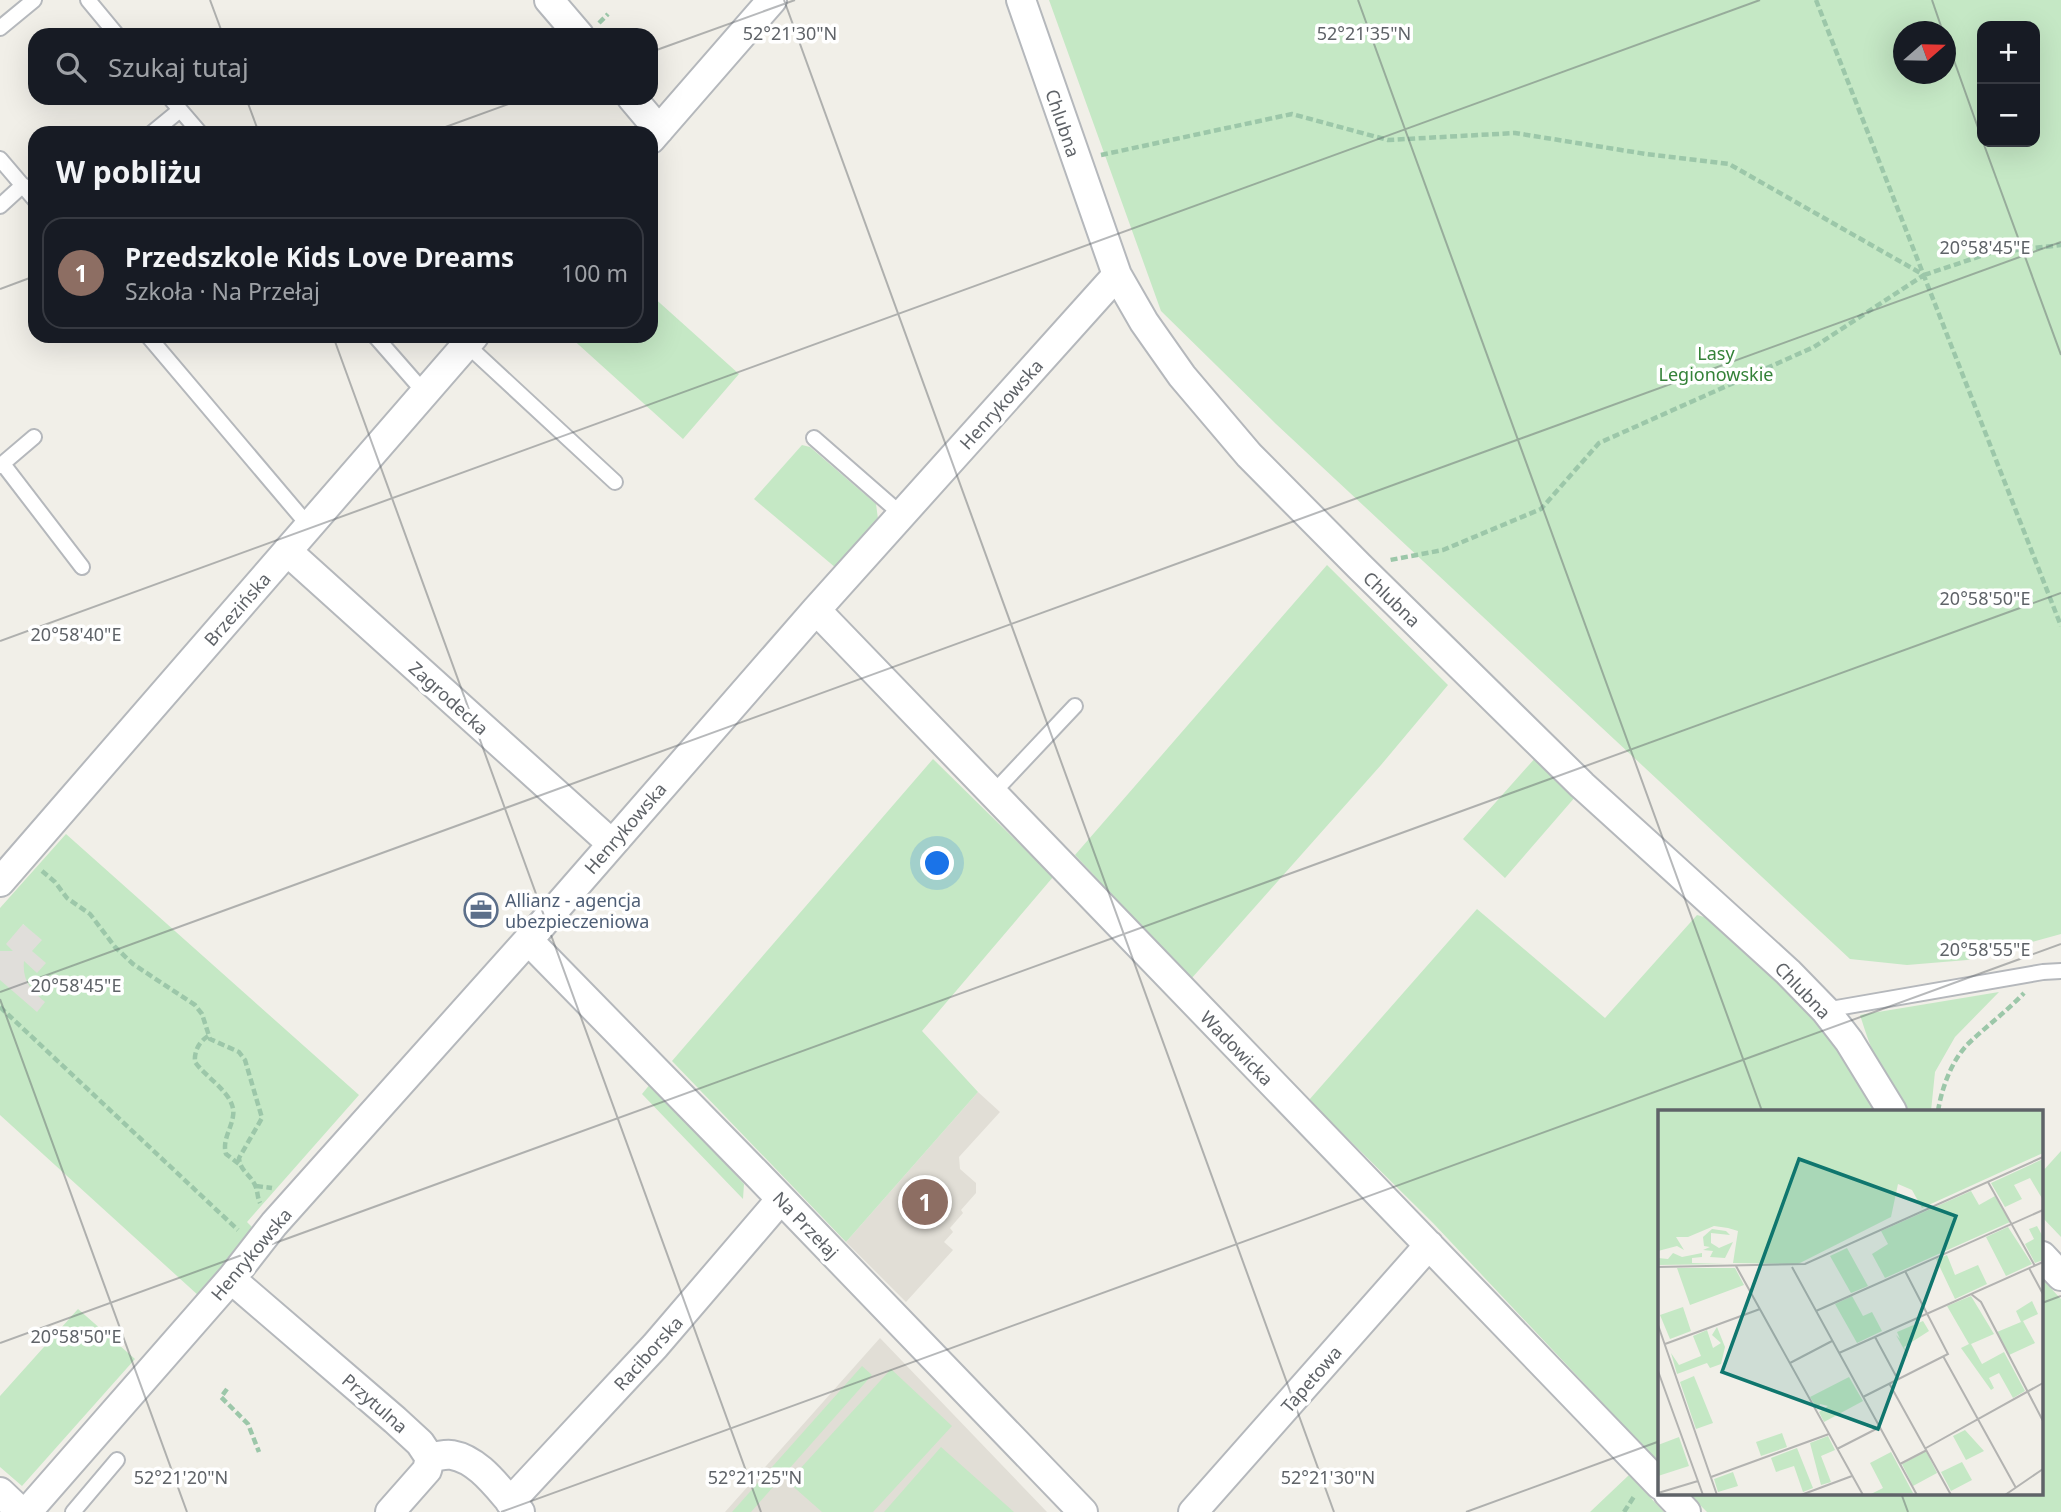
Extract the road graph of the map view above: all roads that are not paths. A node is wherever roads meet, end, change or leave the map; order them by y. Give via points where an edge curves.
1 (34, 0) edge
2 (88, 0) edge
3 (549, 0) edge
4 (772, 0) edge
5 (1021, 0) edge
6 (0, 28) edge
7 (111, 28) edge
8 (588, 28) edge
9 (176, 105) edge
10 (636, 105) edge
11 (180, 110) junction
12 (161, 126) edge
13 (194, 126) edge
14 (649, 126) edge
15 (658, 132) edge
16 (0, 159) edge
17 (23, 185) junction
18 (28, 191) edge
19 (0, 206) edge
20 (1117, 275) junction
21 (154, 343) edge
22 (381, 343) edge
23 (467, 343) edge
24 (473, 343) edge
25 (424, 392) junction
26 (34, 437) dead end
27 (814, 438) dead end
28 (1, 465) edge
29 (615, 482) dead end
30 (901, 514) junction
31 (307, 525) junction
32 (287, 551) junction
33 (82, 567) dead end
34 (816, 610) junction
35 (1075, 706) dead end
36 (992, 794) junction
37 (612, 844) junction
38 (0, 881) edge
39 (528, 940) junction
40 (2061, 971) edge
41 (1825, 1010) junction
42 (1891, 1110) edge
43 (781, 1199) junction
44 (1429, 1245) junction
45 (2044, 1258) edge
46 (2061, 1276) edge
47 (231, 1279) junction
48 (430, 1458) junction
49 (117, 1460) dead end
50 (1658, 1483) edge
51 (0, 1492) edge
52 (1669, 1494) edge
53 (515, 1507) edge
54 (21, 1512) edge
55 (27, 1512) edge
56 (73, 1512) edge
57 (390, 1512) edge
58 (1083, 1512) edge
59 (1193, 1512) edge
60 (1686, 1512) edge

1 - 6 lane
2 - 7 lane
3 - 8 street
4 - 15 street
5 - 20 street, Chlubna
9 - 11 lane
10 - 14 street
11 - 12 lane
11 - 13 lane
16 - 17 lane
17 - 18 lane
17 - 19 lane
20 - 30 street, Henrykowska
20 - 41 street, Chlubna via 1182,376 1249,455 1582,785
21 - 31 lane
22 - 25 lane
23 - 25 street, Brzezińska
24 - 29 lane
25 - 31 street, Brzezińska
26 - 28 lane
27 - 30 lane
28 - 33 lane
30 - 34 street, Henrykowska
31 - 32 street, Brzezińska
32 - 37 street, Zagrodecka
32 - 38 street, Brzezińska
34 - 36 street, Wadowicka
34 - 37 street, Henrykowska
35 - 36 lane
36 - 44 street, Wadowicka
37 - 39 street, Henrykowska
39 - 43 street, Na Przełaj
39 - 47 street, Henrykowska via 274,1224
40 - 41 lane
41 - 42 street, Chlubna
43 - 53 street, Raciborska
43 - 58 street, Na Przełaj
44 - 50 street, Wadowicka
44 - 59 street, Tapetowa
45 - 46 street
47 - 48 street, Przytulna via 395,1420
47 - 55 street, Henrykowska
48 - 53 street via 449,1454 463,1458
48 - 57 street via 427,1470
49 - 56 lane
51 - 54 street
52 - 60 street

